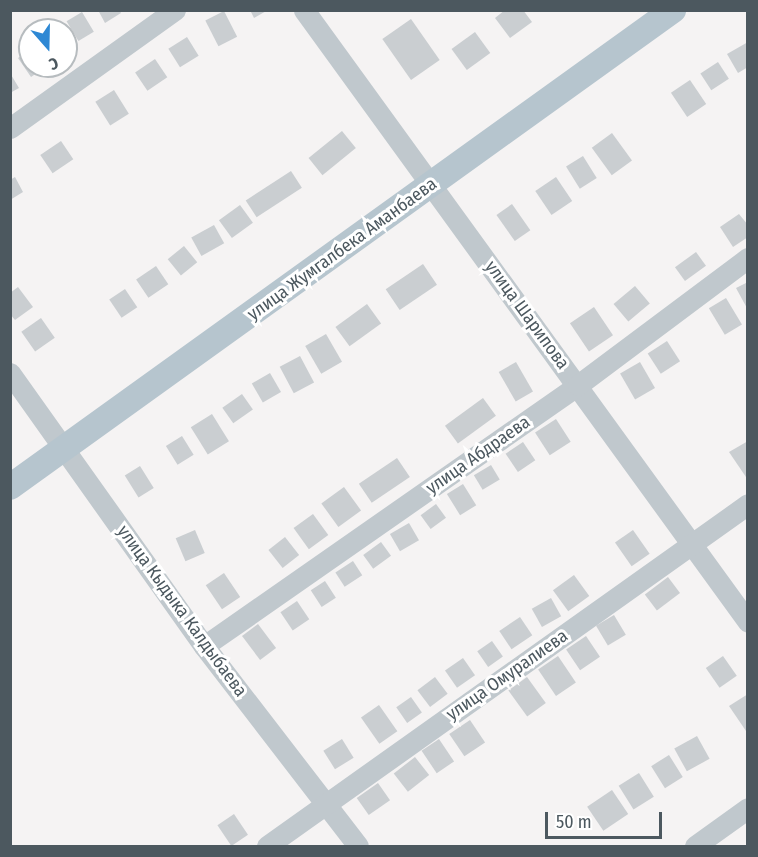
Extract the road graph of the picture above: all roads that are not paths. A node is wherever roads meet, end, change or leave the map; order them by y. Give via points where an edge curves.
1 (175, 10) edge
2 (304, 10) edge
3 (673, 10) edge
4 (10, 128) edge
5 (431, 185) junction
6 (747, 258) edge
7 (10, 373) edge
8 (578, 385) junction
9 (66, 448) junction
10 (10, 488) edge
11 (747, 504) edge
12 (691, 545) junction
13 (747, 622) edge
14 (204, 646) junction
15 (327, 803) junction
16 (747, 808) edge
17 (267, 846) edge
18 (358, 846) edge
19 (695, 846) edge

1 - 4 street
2 - 5 street, улица Шарипова
3 - 5 main road, улица Жумгалбека Аманбаева
5 - 8 street, улица Шарипова
5 - 9 main road, улица Жумгалбека Аманбаева
6 - 8 street, улица Абдраева
7 - 9 street, улица Кыдыка Калдыбаева
8 - 12 street, улица Шарипова
8 - 14 street, улица Абдраева
9 - 10 main road, улица Жумгалбека Аманбаева
9 - 14 street, улица Кыдыка Калдыбаева
11 - 12 street, улица Омуралиева
12 - 13 street, улица Шарипова
12 - 15 street, улица Омуралиева
14 - 15 street, улица Кыдыка Калдыбаева
15 - 17 street, улица Омуралиева
15 - 18 street, улица Кыдыка Калдыбаева
16 - 19 street

